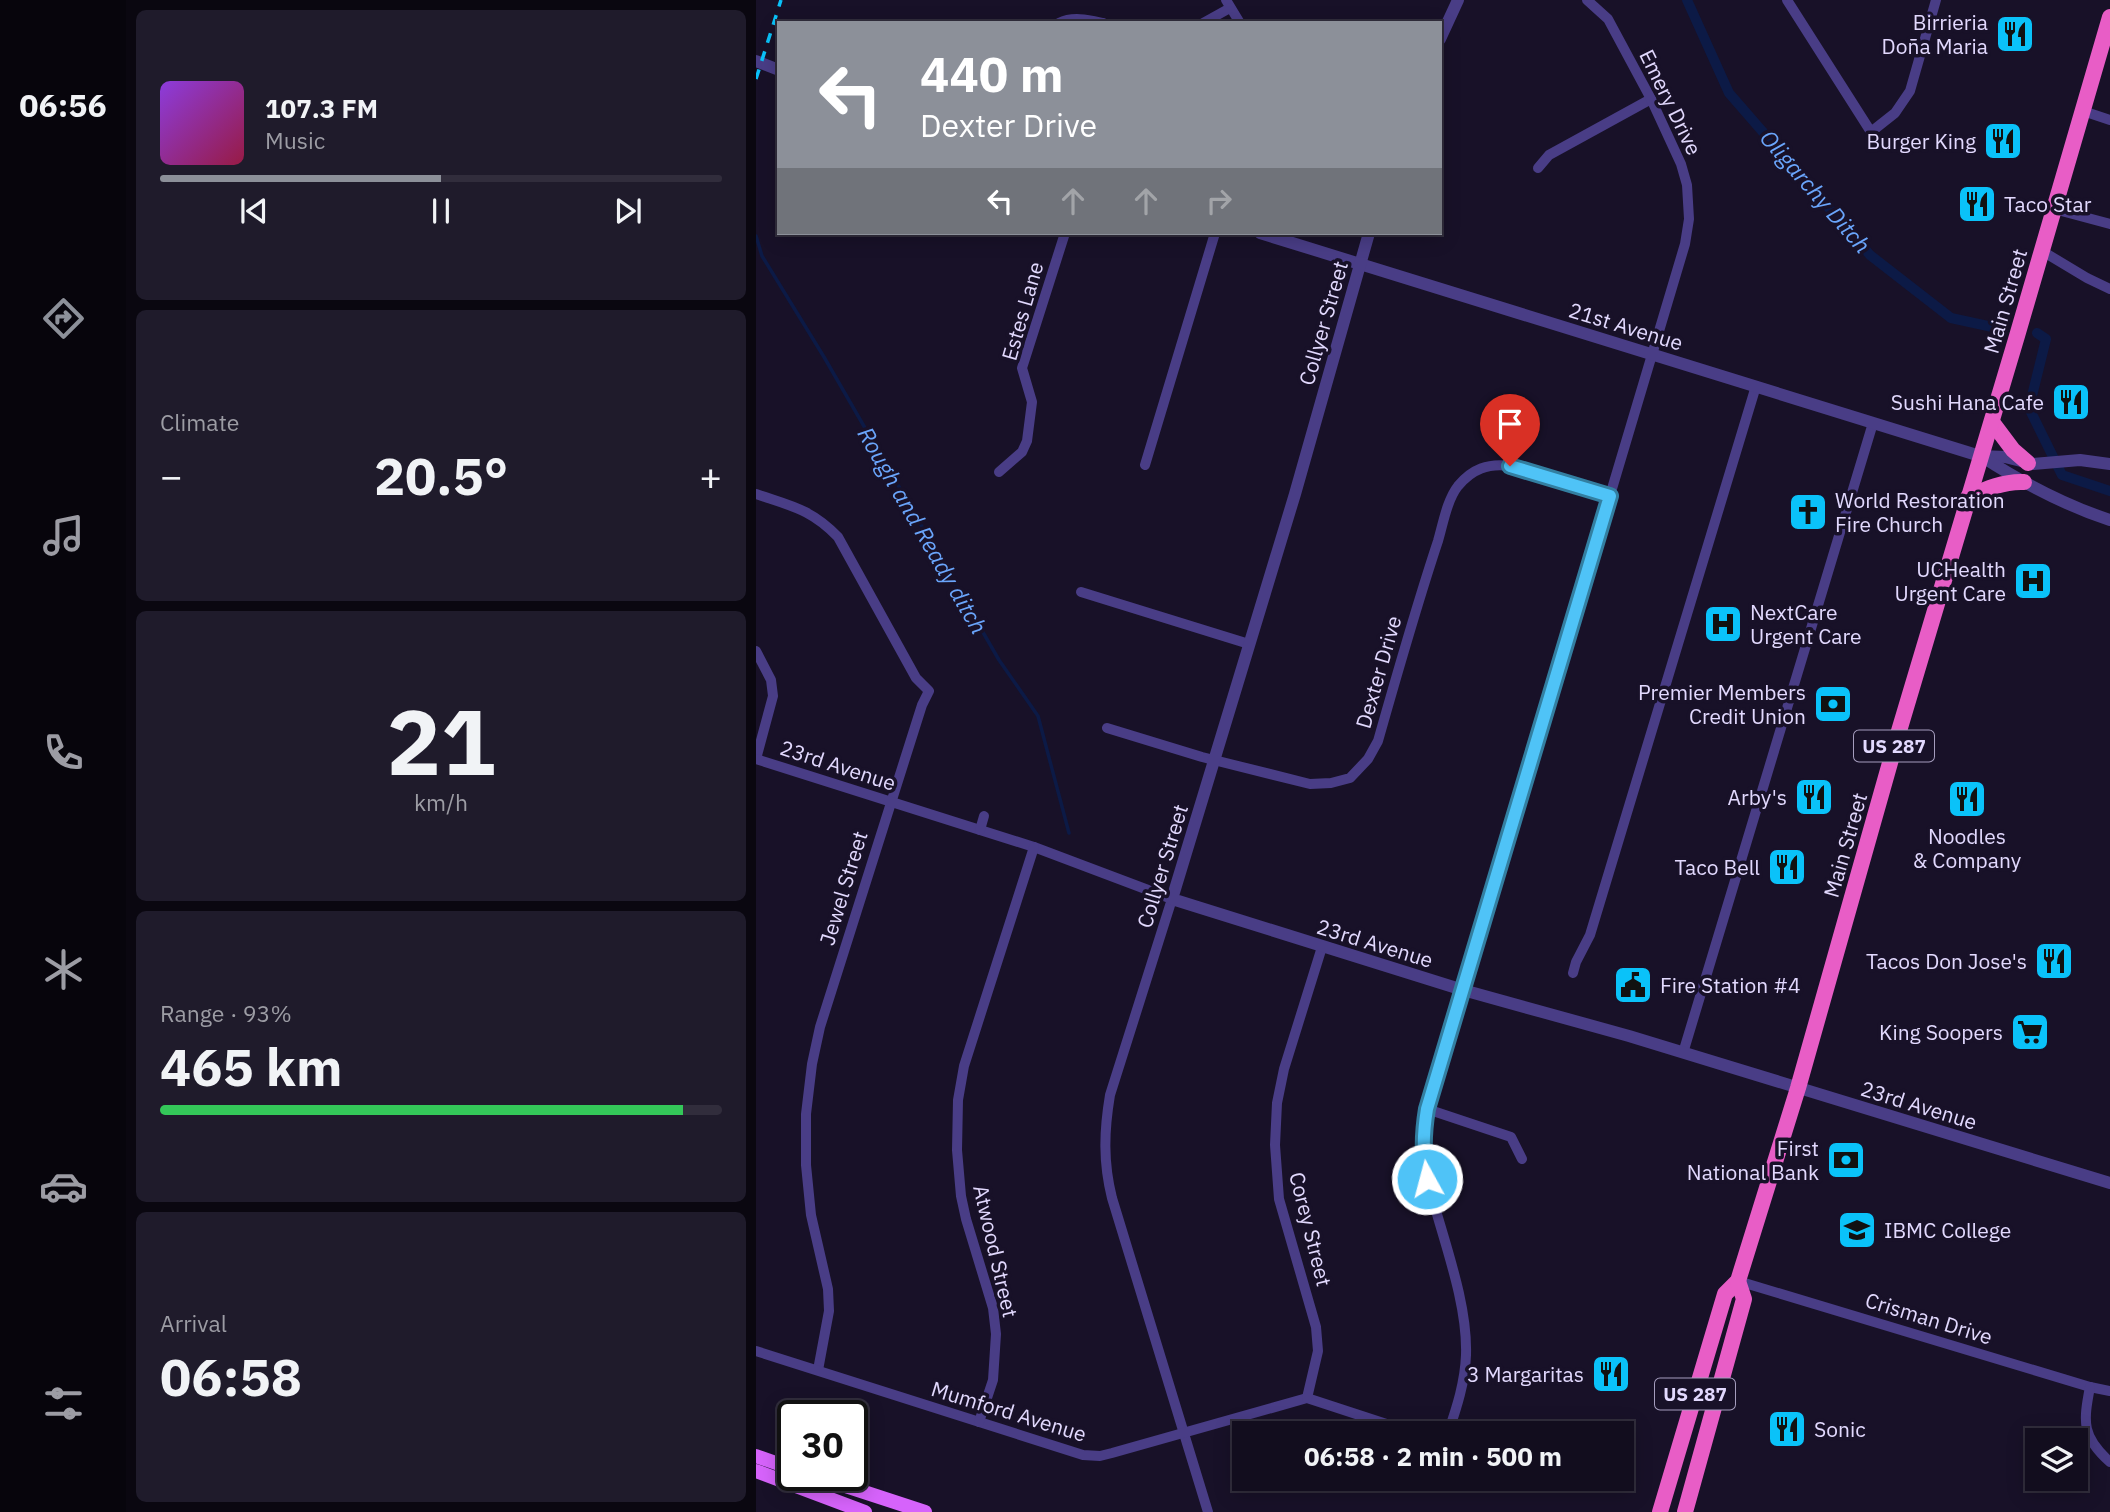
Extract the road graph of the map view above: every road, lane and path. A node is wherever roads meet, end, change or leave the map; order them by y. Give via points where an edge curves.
1 (1458, 0) edge
2 (1587, 0) edge
3 (1787, 0) edge
4 (1936, 0) edge
5 (1228, 4) edge
6 (2110, 17) edge
7 (1062, 21) edge
8 (1092, 21) edge
9 (1206, 21) edge
10 (1239, 21) edge
11 (1442, 35) edge
12 (756, 61) edge
13 (777, 69) edge
14 (1651, 99) junction
15 (2083, 111) junction
16 (2110, 120) edge
17 (1538, 168) dead end
18 (2054, 209) junction
19 (2110, 224) edge
20 (1064, 235) edge
21 (1214, 235) edge
22 (1266, 235) edge
23 (1368, 235) edge
24 (2042, 251) junction
25 (1360, 264) junction
26 (2110, 289) edge
27 (1652, 354) junction
28 (1756, 386) junction
29 (1992, 422) junction
30 (1873, 423) junction
31 (1980, 456) junction
32 (2028, 463) junction
33 (2110, 464) edge
34 (1145, 465) dead end
35 (999, 472) dead end
36 (2024, 482) junction
37 (756, 494) edge
38 (1610, 496) junction
39 (1968, 497) junction
40 (2110, 520) edge
41 (1081, 592) dead end
42 (1250, 644) junction
43 (756, 651) edge
44 (1107, 727) dead end
45 (756, 759) edge
46 (1215, 759) junction
47 (890, 802) junction
48 (984, 816) dead end
49 (980, 830) junction
50 (1034, 847) junction
51 (1172, 899) junction
52 (1322, 947) junction
53 (1573, 973) dead end
54 (1462, 990) junction
55 (1684, 1052) junction
56 (1798, 1088) junction
57 (1427, 1109) junction
58 (1522, 1159) dead end
59 (2110, 1183) edge
60 (1738, 1281) junction
61 (756, 1350) edge
62 (818, 1370) junction
63 (2090, 1387) junction
64 (2110, 1391) edge
65 (1307, 1398) junction
66 (1377, 1421) edge
67 (1452, 1421) edge
68 (979, 1422) junction
69 (1184, 1432) junction
70 (756, 1457) edge
71 (2110, 1462) edge
72 (777, 1464) edge
73 (756, 1471) edge
74 (861, 1491) edge
75 (865, 1512) edge
76 (925, 1512) edge
77 (1208, 1512) edge
78 (1661, 1512) edge
79 (1685, 1512) edge

1 - 11 street
2 - 14 street, Emery Drive via 1608,19
3 - 4 street via 1871,132 1901,107 1910,91
5 - 9 street
5 - 10 street
6 - 15 highway, Main Street / US 287
7 - 8 street
12 - 13 street
14 - 17 street via 1549,155
14 - 27 street, Emery Drive via 1681,164 1689,219
15 - 16 street
15 - 18 highway, Main Street / US 287
18 - 19 street
18 - 24 highway, Main Street / US 287
20 - 35 street, Estes Lane via 1022,368 1032,402 1027,441 1022,452
21 - 34 street
22 - 25 street, 21st Avenue
23 - 25 street, Collyer Street
24 - 26 street
24 - 29 highway, Main Street / US 287
25 - 27 street, 21st Avenue
25 - 42 street, Collyer Street
27 - 28 street, 21st Avenue
27 - 38 street, Emery Drive
28 - 30 street, 21st Avenue
28 - 53 street via 1590,935
29 - 31 highway, Main Street / US 287
29 - 32 highway
30 - 31 street, 21st Avenue
30 - 55 street
31 - 32 street, 21st Avenue
31 - 36 street, 21st Avenue
31 - 39 highway, Main Street / US 287
32 - 33 street, 21st Avenue via 2080,460
36 - 39 highway via 2013,481
36 - 40 street, 21st Avenue
37 - 47 street, Jewel Street via 806,511 838,537 916,678 929,691
38 - 46 street, Dexter Drive via 1510,466 1483,466 1471,473 1452,496 1378,741 1368,759 1350,778 1310,784
38 - 54 street, Emery Drive
39 - 56 highway, Main Street / US 287
41 - 42 street
42 - 46 street, Collyer Street
43 - 45 street via 771,680 773,696
44 - 46 street, Dexter Drive
45 - 47 street, 23rd Avenue
46 - 51 street, Collyer Street
47 - 49 street, 23rd Avenue
47 - 62 street, Jewel Street via 812,1064 806,1165 811,1215 828,1289
48 - 49 street
49 - 50 street, 23rd Avenue
50 - 51 street, 23rd Avenue
50 - 68 street, Atwood Street via 964,1066 958,1100 961,1196 996,1334 993,1380
51 - 52 street, 23rd Avenue
51 - 69 street, Collyer Street via 1110,1095 1104,1159
52 - 54 street, 23rd Avenue
52 - 65 street, Corey Street via 1284,1069 1275,1145 1279,1199 1316,1327 1318,1351
54 - 55 street, 23rd Avenue
54 - 57 street, Emery Drive
55 - 56 street, 23rd Avenue
56 - 59 street, 23rd Avenue
56 - 60 highway, Main Street / US 287
57 - 58 street via 1511,1137
57 - 67 street, Emery Drive via 1423,1160 1464,1320 1464,1377
60 - 63 street, Crisman Drive
60 - 78 highway, Main Street / US 287 via 1725,1294
60 - 79 highway, Main Street / US 287 via 1744,1299
61 - 62 street, Mumford Avenue
62 - 68 street, Mumford Avenue
63 - 64 street, Crisman Drive
63 - 71 street via 2087,1435
65 - 66 street
65 - 69 street, Mumford Avenue
68 - 69 street, Mumford Avenue via 1083,1455 1100,1456
69 - 77 street, Collyer Street
70 - 72 main road
73 - 75 main road
74 - 76 main road

